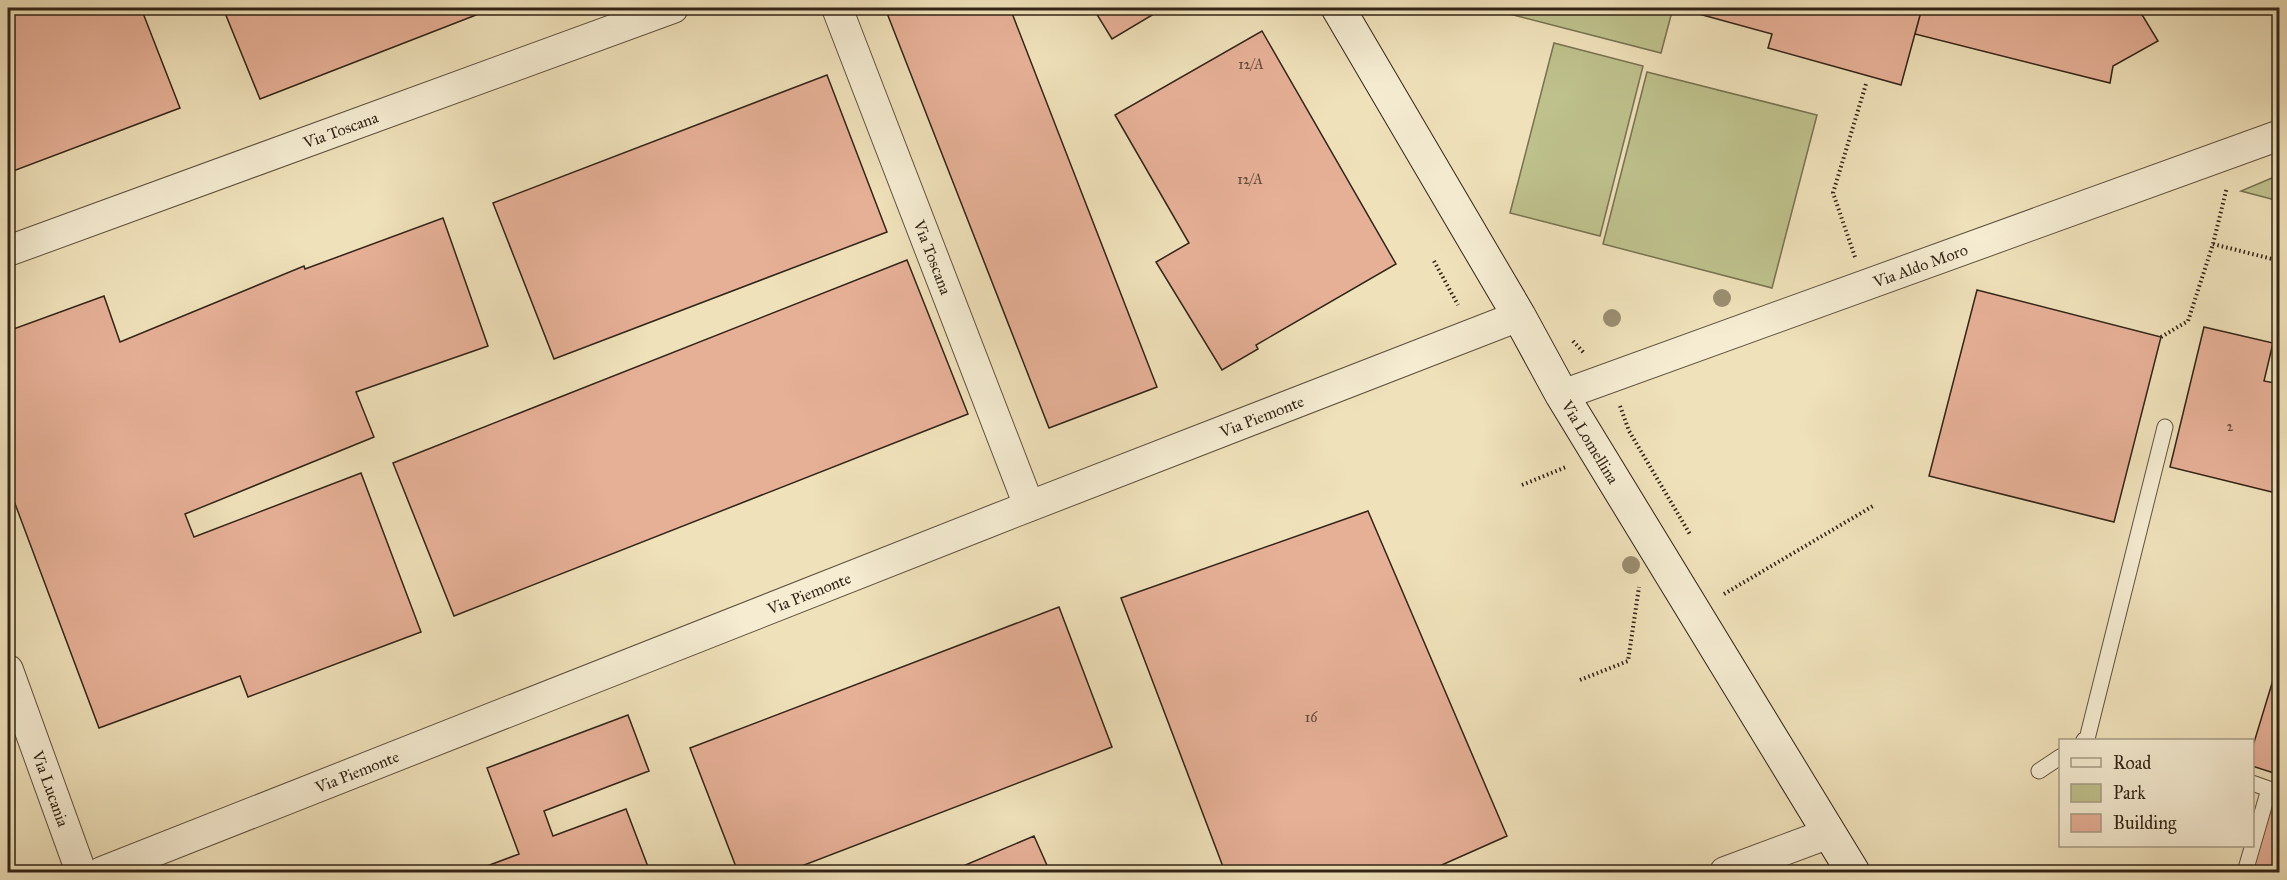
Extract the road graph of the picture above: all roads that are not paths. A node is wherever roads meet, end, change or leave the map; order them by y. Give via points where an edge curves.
1 (673, 8) edge
2 (837, 8) edge
3 (1338, 8) edge
4 (2280, 135) edge
5 (8, 251) edge
6 (1519, 316) junction
7 (1562, 395) junction
8 (2165, 427) dead end
9 (1029, 506) junction
10 (8, 670) edge
11 (2087, 739) edge
12 (2059, 758) edge
13 (2039, 771) dead end
14 (2254, 783) edge
15 (1827, 834) junction
16 (2254, 842) edge
17 (2252, 847) edge
18 (81, 873) edge
19 (102, 873) edge
20 (1725, 873) edge
21 (1853, 873) edge
22 (2245, 873) edge

1 - 5 street, Via Toscana
2 - 9 street, Via Toscana
3 - 6 main road, Via Lomellina
4 - 7 street, Via Aldo Moro
6 - 7 main road, Via Lomellina
6 - 9 street, Via Piemonte
7 - 15 main road, Via Lomellina
8 - 11 lane
9 - 19 street, Via Piemonte
10 - 18 street, Via Lucania
12 - 13 lane
14 - 16 lane via 2269,789
15 - 20 street
15 - 21 main road, Via Lomellina
17 - 22 lane

